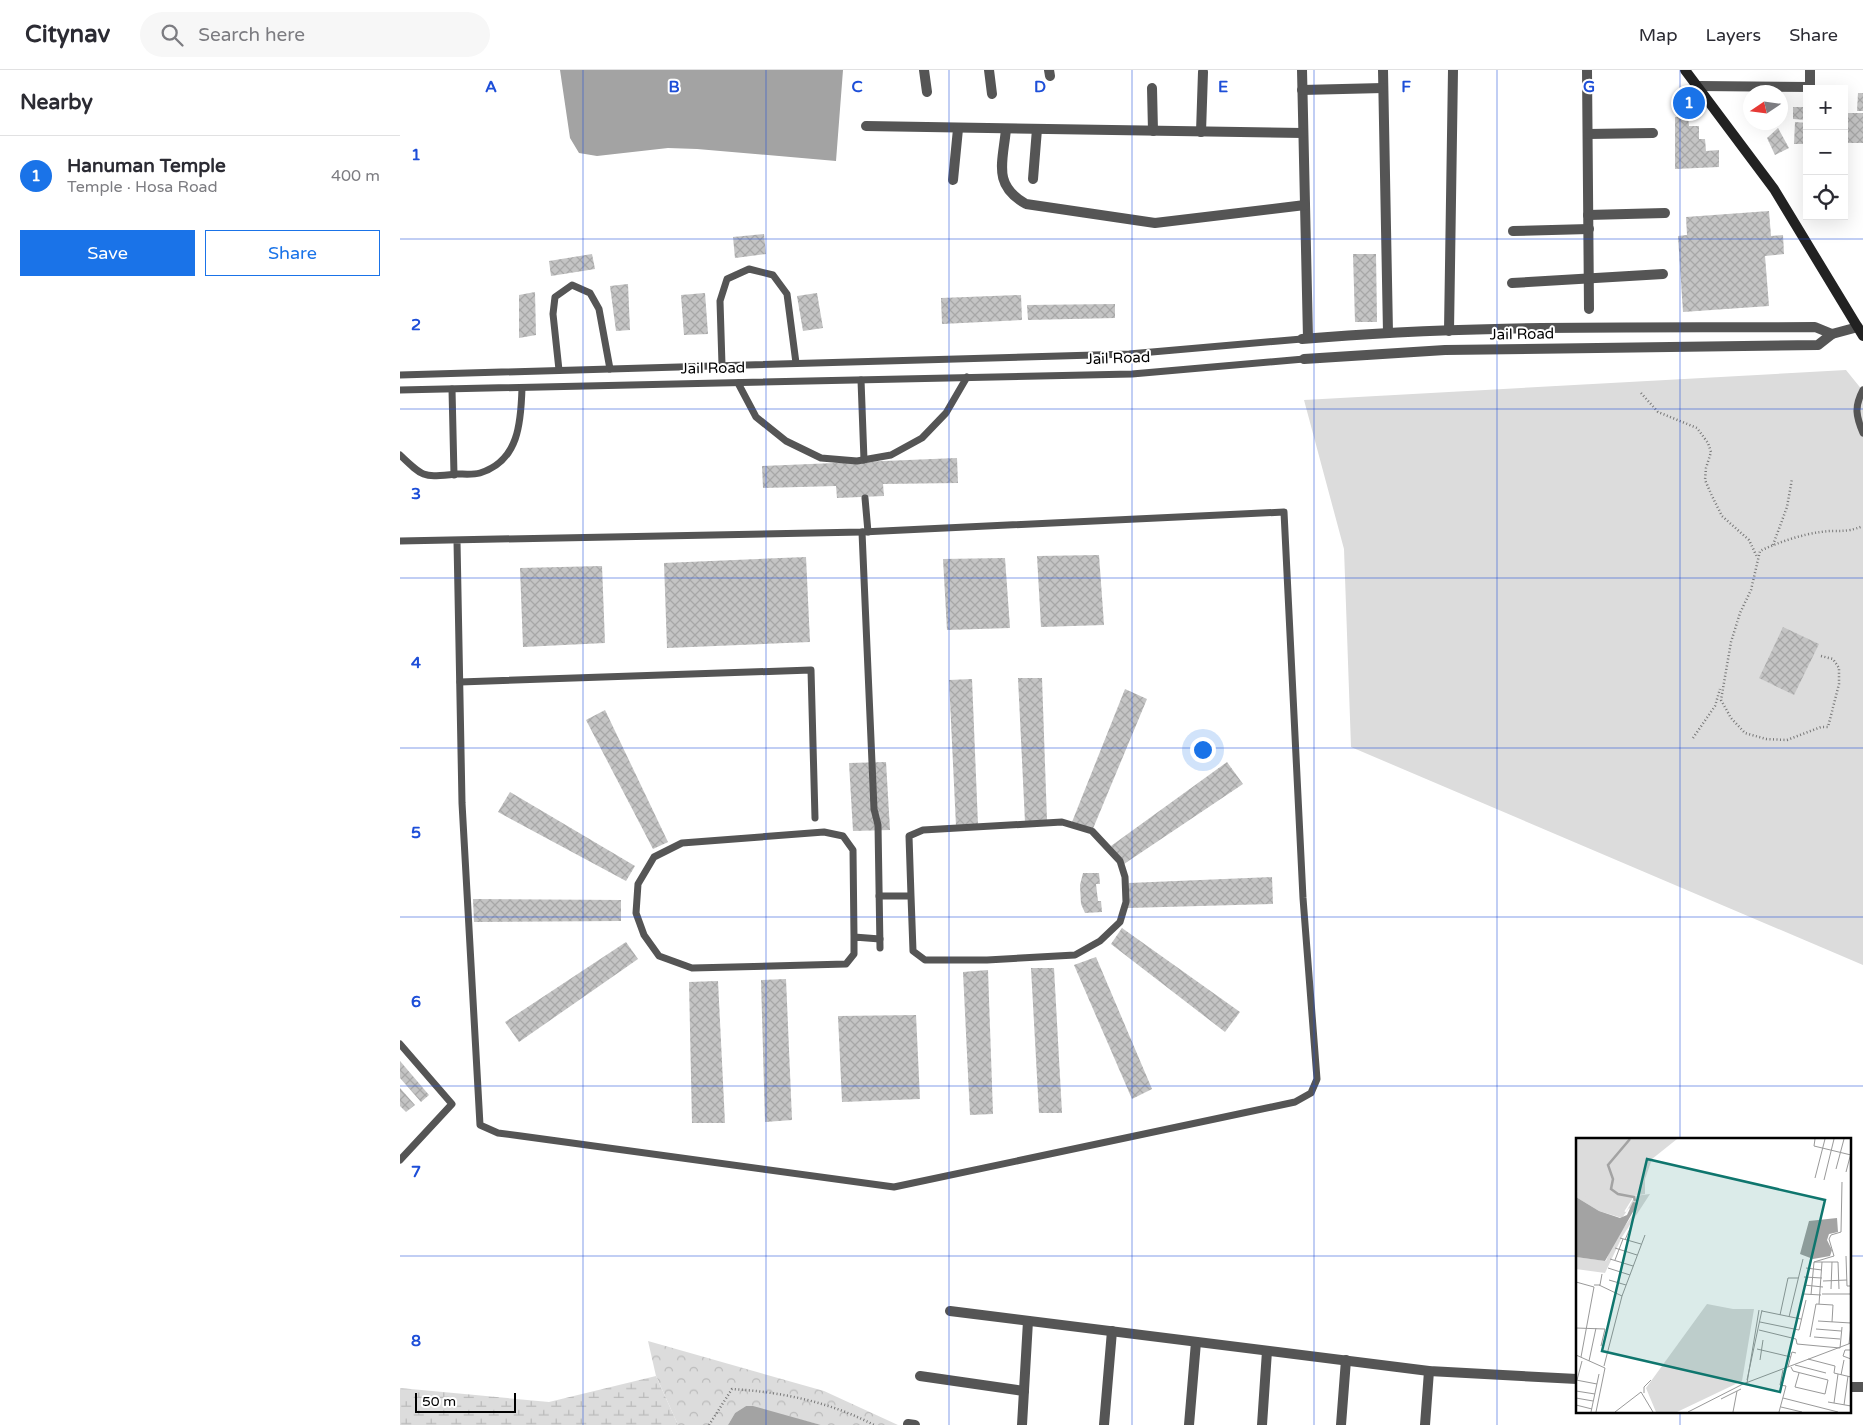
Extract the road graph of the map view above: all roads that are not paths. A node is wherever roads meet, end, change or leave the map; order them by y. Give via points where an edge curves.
1 (924, 70) edge
2 (989, 70) edge
3 (1302, 70) edge
4 (1383, 70) edge
5 (1453, 70) edge
6 (1587, 70) edge
7 (1686, 70) edge
8 (1810, 70) edge
9 (1203, 72) dead end
10 (1699, 86) junction
11 (1152, 88) dead end
12 (1383, 88) junction
13 (1302, 90) junction
14 (927, 92) dead end
15 (992, 94) dead end
16 (866, 126) dead end
17 (958, 129) junction
18 (1006, 129) junction
19 (1037, 129) junction
20 (1153, 131) junction
21 (1201, 132) junction
22 (1303, 133) junction
23 (1653, 133) dead end
24 (1588, 134) junction
25 (1034, 179) dead end
26 (953, 180) dead end
27 (1305, 205) junction
28 (1665, 213) dead end
29 (1588, 215) junction
30 (1588, 229) junction
31 (1512, 231) dead end
32 (1663, 274) dead end
33 (1589, 279) junction
34 (1512, 283) dead end
35 (1588, 309) dead end
36 (1449, 331) junction
37 (1388, 333) junction
38 (1862, 333) edge
39 (1832, 334) junction
40 (1305, 338) junction
41 (1304, 359) joint
42 (796, 363) junction
43 (722, 366) junction
44 (610, 369) junction
45 (559, 370) junction
46 (400, 374) edge
47 (967, 378) junction
48 (861, 380) junction
49 (738, 383) junction
50 (522, 388) junction
51 (452, 389) junction
52 (400, 390) edge
53 (1863, 390) edge
54 (1863, 433) edge
55 (400, 455) edge
56 (864, 460) junction
57 (454, 475) junction
58 (865, 498) dead end
59 (865, 532) junction
60 (400, 541) edge
61 (457, 541) junction
62 (460, 682) junction
63 (815, 818) dead end
64 (879, 896) junction
65 (911, 896) junction
66 (854, 937) junction
67 (880, 939) junction
68 (880, 948) dead end
69 (400, 1044) edge
70 (400, 1160) edge
71 (950, 1311) dead end
72 (1028, 1321) junction
73 (1112, 1331) junction
74 (1196, 1342) junction
75 (1267, 1350) junction
76 (1346, 1360) junction
77 (1429, 1370) junction
78 (920, 1376) dead end
79 (1576, 1379) edge
80 (1850, 1387) edge
81 (1863, 1388) edge
82 (1024, 1391) junction
83 (1022, 1425) edge
84 (1104, 1425) edge
85 (1190, 1425) edge
86 (1262, 1425) edge
87 (1341, 1425) edge
88 (1425, 1425) edge

1 - 14 street
2 - 15 street
3 - 13 street
4 - 12 street
5 - 36 street
6 - 24 street
7 - 10 main road
8 - 10 street via 1810,87
9 - 21 street
10 - 38 main road via 1774,189
11 - 20 street
12 - 13 street
12 - 37 street
13 - 22 street
16 - 17 street
17 - 18 street
17 - 26 street
18 - 19 street
18 - 27 street via 1002,178 1008,192 1026,204 1155,223
19 - 20 street
19 - 25 street
20 - 21 street
21 - 22 street
22 - 27 street
23 - 24 street
24 - 29 street
27 - 40 street
28 - 29 street
29 - 30 street
30 - 31 street
30 - 33 street
32 - 33 street
33 - 34 street
33 - 35 street
36 - 37 street
36 - 39 street via 1815,327
37 - 40 street
38 - 39 street, Jail Road
39 - 41 street, Jail Road via 1818,345 1445,350
40 - 42 lane via 1128,354
41 - 47 lane, Jail Road via 1132,374
42 - 43 lane
42 - 43 lane via 787,294 773,275 749,269 727,279 724,286 720,301
43 - 44 lane
44 - 45 lane
44 - 45 lane via 599,309 590,293 572,285 556,297 553,314
45 - 46 lane
47 - 48 lane, Jail Road
47 - 56 lane via 946,413 922,438 891,455
48 - 49 lane, Jail Road
48 - 56 lane
49 - 50 lane, Jail Road
49 - 56 lane via 756,417 786,441 821,458
50 - 51 lane, Jail Road
50 - 57 lane via 521,420 514,442 500,462 479,473
51 - 52 lane, Jail Road
51 - 57 lane
53 - 54 lane via 1856,403 1856,416
55 - 57 lane via 419,473 431,477
58 - 59 lane
59 - 61 lane
59 - 62 lane via 1284,512 1303,898 1317,1079 1311,1093 1295,1102 894,1187 498,1133 480,1125 462,812
59 - 64 lane
60 - 61 lane
61 - 62 lane
62 - 63 lane via 811,670
64 - 65 lane
64 - 67 lane
65 - 65 lane via 909,836 922,830 1062,822 1092,831 1120,861 1125,877 1126,902 1120,922 1100,941 1075,954 988,960 925,960 913,952
66 - 66 lane via 854,954 846,964 692,968 659,956 644,935 636,913 638,884 654,857 682,843 824,832 843,836 853,850
66 - 67 lane
67 - 68 lane
69 - 70 lane via 452,1104
71 - 72 street
72 - 73 street
72 - 82 street
73 - 74 street
73 - 84 street
74 - 75 street
74 - 85 street
75 - 76 street
75 - 86 street
76 - 77 street
76 - 87 street
77 - 79 street
77 - 88 street
78 - 82 street
80 - 81 street
82 - 83 street

